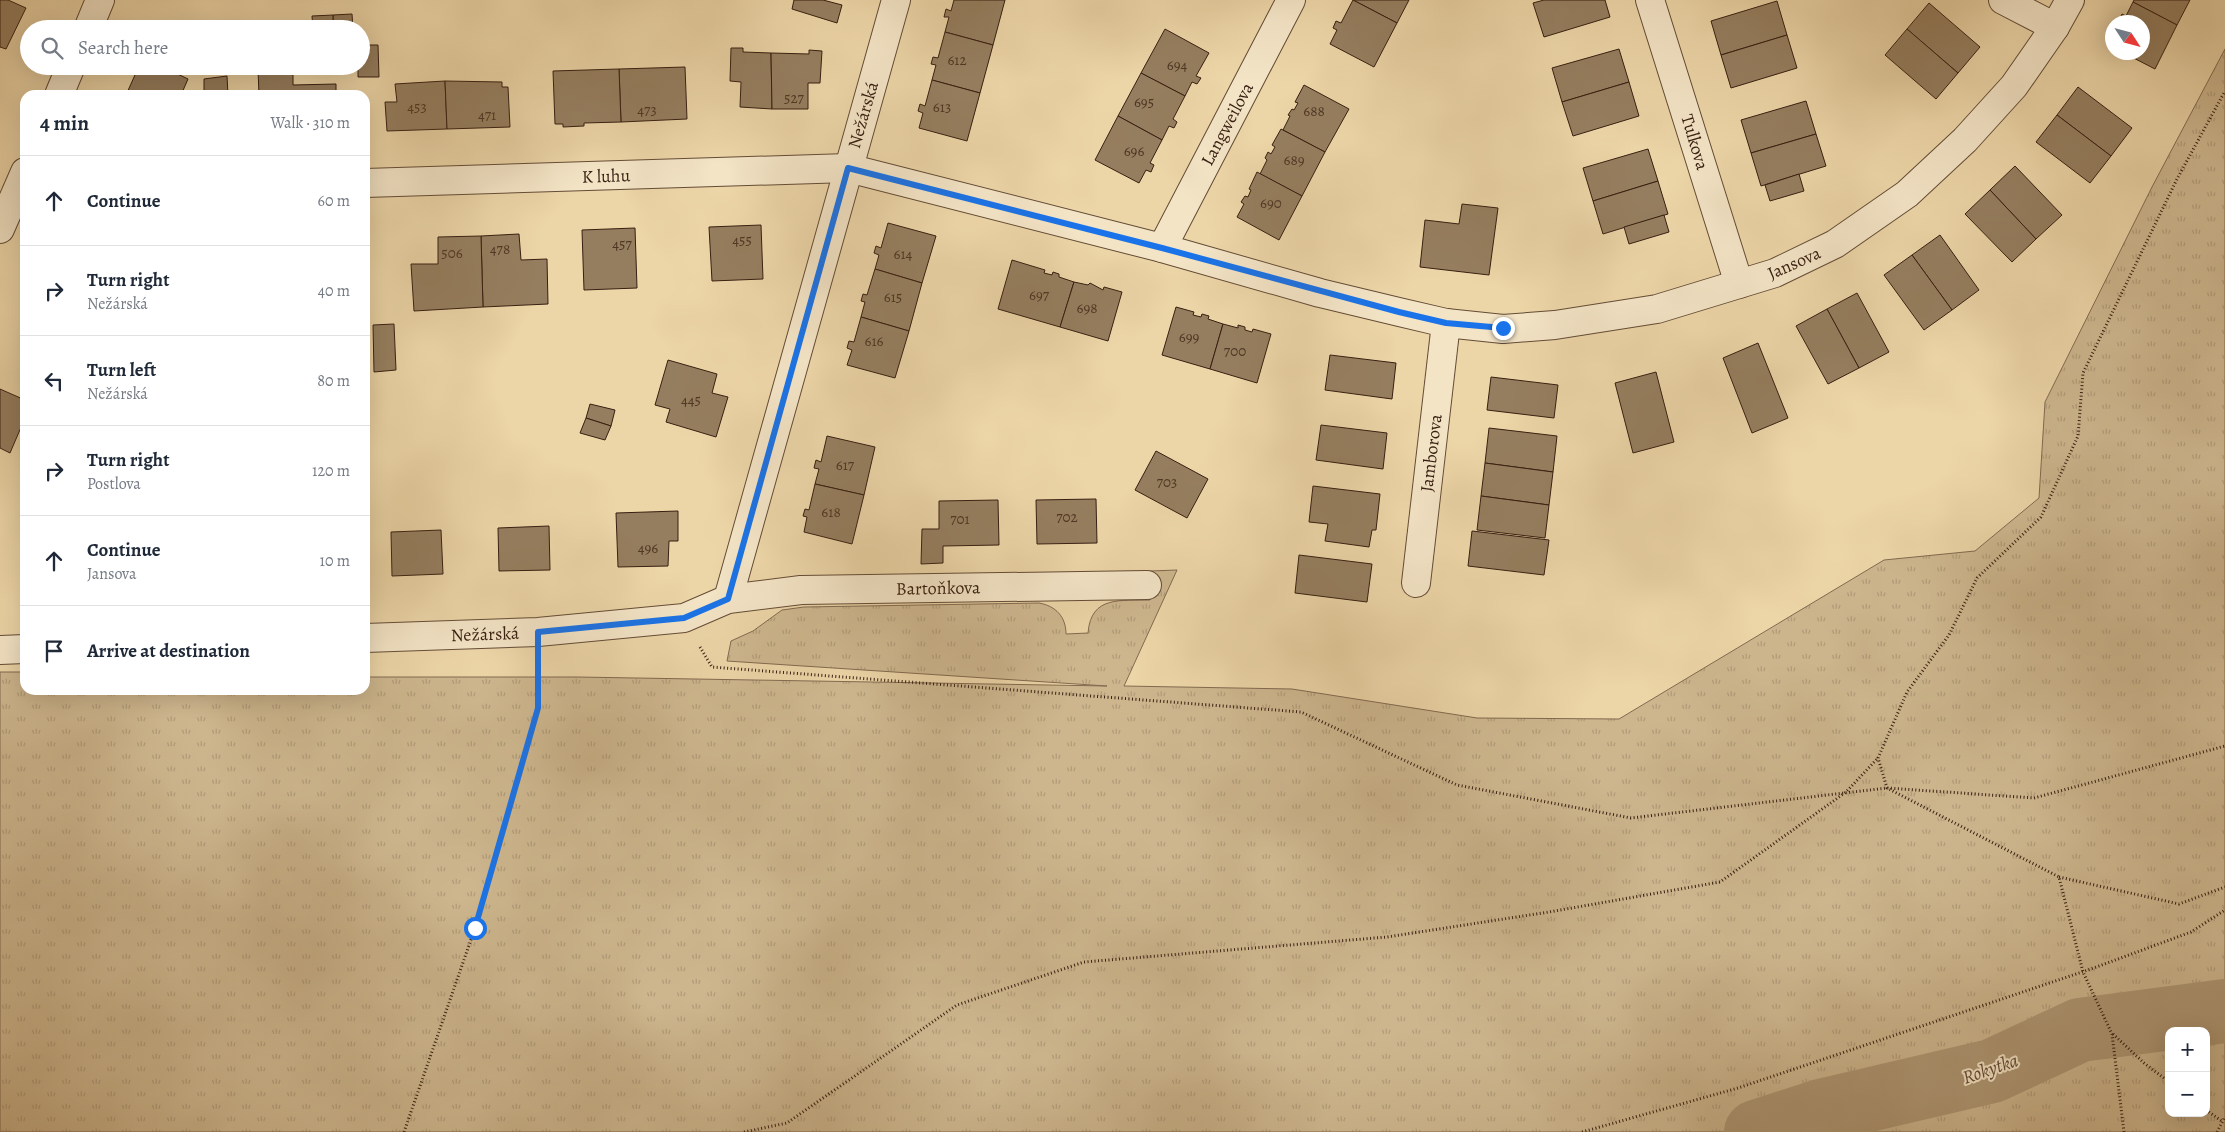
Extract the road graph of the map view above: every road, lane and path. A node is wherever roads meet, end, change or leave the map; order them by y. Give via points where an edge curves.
1 (100, 0) edge
2 (896, 0) edge
3 (1291, 0) edge
4 (1650, 0) edge
5 (2003, 0) edge
6 (2070, 0) edge
7 (92, 20) edge
8 (2055, 27) junction
9 (67, 75) edge
10 (61, 90) edge
11 (2225, 91) edge
12 (848, 168) junction
13 (370, 183) edge
14 (16, 190) edge
15 (0, 229) edge
16 (1162, 248) junction
17 (1739, 284) junction
18 (1446, 323) junction
19 (1416, 583) dead end
20 (1147, 586) dead end
21 (728, 599) junction
22 (684, 618) junction
23 (538, 632) junction
24 (370, 638) edge
25 (20, 649) edge
26 (0, 650) edge
27 (2225, 746) edge
28 (1878, 758) junction
29 (1887, 788) junction
30 (1846, 792) junction
31 (2059, 877) junction
32 (2225, 886) edge
33 (2225, 910) edge
34 (2083, 972) junction
35 (2112, 1034) junction
36 (2165, 1079) edge
37 (2210, 1113) edge
38 (2225, 1117) edge
39 (2223, 1122) junction
40 (404, 1132) edge
41 (744, 1132) edge
42 (1582, 1132) edge
43 (2124, 1132) edge
44 (2218, 1132) edge

1 - 7 street
2 - 12 street, Nežárská
3 - 16 street, Langweilova
4 - 17 street, Tulkova
5 - 8 street
6 - 8 street, Jansova
8 - 17 street, Jansova via 2014,86 1965,140 1907,194 1835,244 1775,273
9 - 10 street
11 - 28 path via 2176,179 2083,373 2078,436 2041,517 1977,578 1949,635 1907,692
12 - 13 street, K luhu
12 - 16 street, K luhu
12 - 21 street, Nežárská
14 - 15 street
16 - 18 street, Jansova via 1320,293
17 - 18 street, Jansova via 1657,309 1555,325 1503,328
18 - 19 street, Jamborova
20 - 21 street, Bartoňkova via 802,590
21 - 22 street, Nežárská
22 - 23 street, Nežárská
22 - 30 path via 712,667 1301,712 1457,785 1631,818
23 - 24 street, Nežárská
23 - 40 path via 538,708 475,928
25 - 26 street
27 - 29 path via 2034,798
28 - 29 path
28 - 30 path
29 - 30 path
29 - 31 path
30 - 41 path via 1720,882 1387,937 1084,962 958,1006 787,1123
31 - 32 path via 2179,904
31 - 34 path
33 - 34 path via 2191,932
34 - 35 path
34 - 42 path via 1738,1088
35 - 36 path
35 - 43 path
37 - 39 path
38 - 39 path
39 - 44 path

